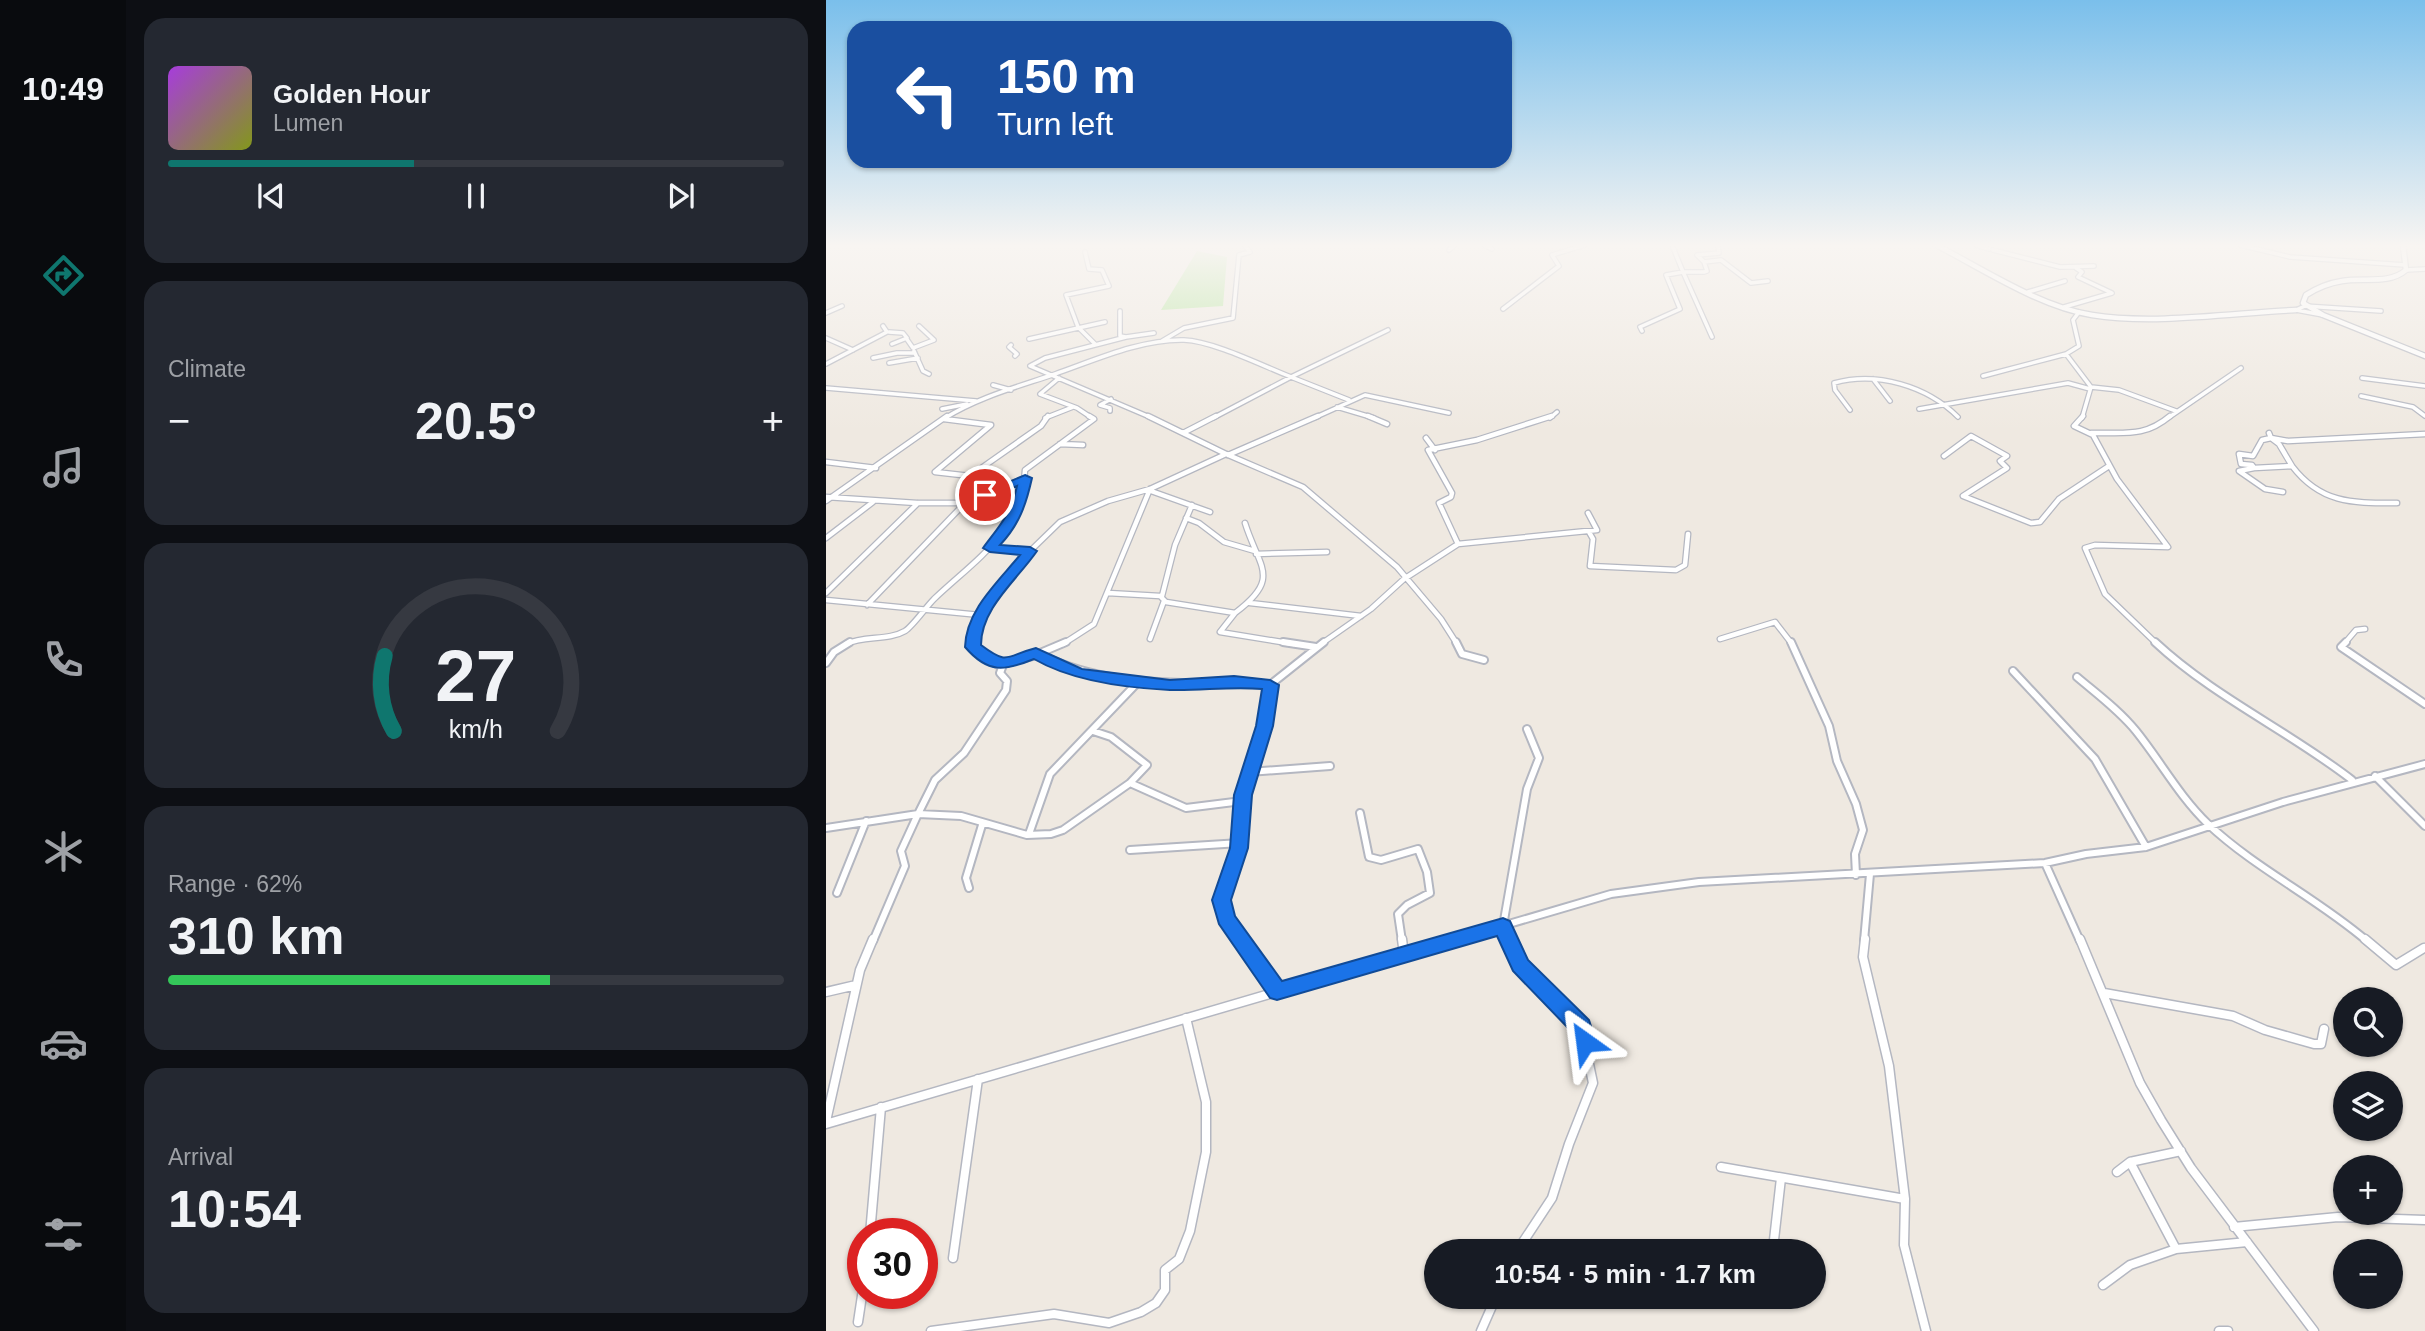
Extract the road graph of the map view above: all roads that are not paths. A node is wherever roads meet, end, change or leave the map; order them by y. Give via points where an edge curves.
1 (1070, 307) edge
2 (1234, 307) edge
3 (1505, 307) edge
4 (1680, 307) edge
5 (1699, 307) edge
6 (2064, 307) edge
7 (2303, 307) edge
8 (2307, 307) edge
9 (2322, 307) edge
10 (1503, 309) dead end
11 (2297, 310) junction
12 (1120, 311) dead end
13 (2381, 311) dead end
14 (2079, 312) junction
15 (2323, 315) junction
16 (1105, 322) dead end
17 (883, 326) dead end
18 (919, 326) dead end
19 (1077, 327) junction
20 (1388, 330) dead end
21 (1642, 331) dead end
22 (888, 332) junction
23 (1154, 333) dead end
24 (1126, 337) junction
25 (1712, 337) dead end
26 (826, 338) edge
27 (906, 338) junction
28 (1029, 339) dead end
29 (833, 341) junction
30 (1157, 343) junction
31 (826, 344) edge
32 (1095, 344) junction
33 (1011, 345) dead end
34 (1080, 349) junction
35 (853, 350) junction
36 (915, 353) junction
37 (2066, 354) junction
38 (1015, 356) dead end
39 (2425, 356) edge
40 (873, 358) dead end
41 (889, 363) dead end
42 (1085, 363) junction
43 (826, 364) edge
44 (2241, 368) dead end
45 (929, 374) dead end
46 (1048, 374) junction
47 (1983, 376) dead end
48 (1291, 377) junction
49 (1059, 378) junction
50 (2362, 378) dead end
51 (1873, 379) junction
52 (993, 385) dead end
53 (2425, 386) edge
54 (826, 388) edge
55 (2091, 388) junction
56 (1011, 390) junction
57 (2361, 396) dead end
58 (1111, 400) junction
59 (1349, 400) junction
60 (1890, 401) dead end
61 (974, 402) junction
62 (1949, 405) junction
63 (1073, 407) junction
64 (1337, 407) junction
65 (942, 409) dead end
66 (1919, 409) dead end
67 (1850, 410) dead end
68 (1110, 411) dead end
69 (2176, 411) junction
70 (1557, 412) dead end
71 (1449, 413) dead end
72 (2425, 416) edge
73 (1958, 417) dead end
74 (944, 418) junction
75 (1387, 424) dead end
76 (1183, 433) junction
77 (2091, 433) junction
78 (2425, 434) edge
79 (2270, 435) junction
80 (1426, 438) dead end
81 (1060, 444) junction
82 (1083, 445) dead end
83 (1435, 450) junction
84 (1227, 455) junction
85 (1944, 456) dead end
86 (826, 461) edge
87 (2292, 466) junction
88 (2109, 467) junction
89 (876, 468) junction
90 (2254, 468) junction
91 (1025, 478) junction
92 (1150, 490) junction
93 (2283, 492) dead end
94 (828, 499) edge
95 (874, 501) junction
96 (918, 503) junction
97 (965, 503) junction
98 (2397, 503) dead end
99 (1192, 505) junction
100 (1210, 512) dead end
101 (1588, 513) dead end
102 (1186, 518) junction
103 (1245, 523) dead end
104 (1589, 532) junction
105 (1688, 534) dead end
106 (826, 538) edge
107 (1458, 544) junction
108 (990, 548) junction
109 (1030, 551) junction
110 (1255, 552) junction
111 (1327, 552) dead end
112 (1404, 579) junction
113 (826, 593) edge
114 (1108, 593) junction
115 (1163, 599) junction
116 (826, 600) edge
117 (1250, 603) junction
118 (867, 606) junction
119 (921, 611) junction
120 (1235, 613) junction
121 (980, 615) junction
122 (1361, 616) junction
123 (2365, 629) dead end
124 (1150, 639) dead end
125 (1720, 639) dead end
126 (1316, 648) junction
127 (1036, 653) junction
128 (1484, 660) dead end
129 (826, 663) edge
130 (1003, 665) junction
131 (2012, 671) dead end
132 (2077, 677) dead end
133 (1139, 681) junction
134 (1270, 685) junction
135 (2425, 704) edge
136 (1527, 729) dead end
137 (1093, 731) junction
138 (2425, 764) edge
139 (1330, 766) dead end
140 (1249, 772) junction
141 (2375, 776) junction
142 (2352, 779) dead end
143 (1130, 783) junction
144 (1242, 801) junction
145 (1360, 813) dead end
146 (918, 814) junction
147 (866, 821) junction
148 (982, 825) junction
149 (2210, 826) junction
150 (2425, 826) edge
151 (826, 828) edge
152 (1030, 834) junction
153 (1240, 843) junction
154 (2147, 847) junction
155 (1130, 850) dead end
156 (2045, 863) junction
157 (1870, 874) junction
158 (1856, 875) junction
159 (969, 888) dead end
160 (837, 893) dead end
161 (1503, 926) junction
162 (2424, 948) edge
163 (1404, 955) junction
164 (856, 985) junction
165 (1277, 991) junction
166 (826, 992) edge
167 (2104, 993) junction
168 (1186, 1018) junction
169 (2323, 1029) dead end
170 (978, 1079) junction
171 (881, 1107) junction
172 (826, 1122) edge
173 (2181, 1150) junction
174 (2130, 1162) junction
175 (1721, 1167) dead end
176 (2117, 1172) dead end
177 (1781, 1178) junction
178 (1905, 1199) junction
179 (871, 1218) edge
180 (2425, 1220) edge
181 (2234, 1227) junction
182 (1525, 1239) edge
183 (1774, 1239) edge
184 (2247, 1242) junction
185 (2176, 1249) junction
186 (953, 1258) dead end
187 (2103, 1286) dead end
188 (860, 1309) edge
189 (1491, 1309) edge
190 (858, 1322) dead end
191 (931, 1331) edge
192 (1481, 1331) edge
193 (1926, 1331) edge
194 (2219, 1331) edge
195 (2228, 1331) edge
196 (2314, 1331) edge

1 - 19 street
2 - 30 street via 1233,318 1184,328
3 - 10 street
4 - 21 street via 1647,322 1640,327
5 - 25 street
6 - 14 street
7 - 11 street
8 - 15 street
9 - 13 street
11 - 14 street via 2123,318
11 - 15 street
12 - 24 street via 1120,336
14 - 37 street via 2073,320 2079,346
15 - 39 street
16 - 19 street
17 - 22 street
18 - 36 street via 934,340
19 - 28 street
19 - 32 street
20 - 48 street
22 - 27 street via 903,333
22 - 27 street via 895,334 893,343
22 - 35 street
23 - 24 street
24 - 32 street
26 - 29 street
27 - 36 street
29 - 31 street
29 - 35 street
30 - 42 street
30 - 48 street via 1191,341
32 - 34 street
33 - 38 street
34 - 42 street
34 - 46 street via 1030,365
35 - 43 street
36 - 40 street
36 - 41 street
36 - 45 street
37 - 47 street
37 - 55 street
42 - 46 street
44 - 69 street
46 - 49 street
46 - 56 street
48 - 59 street
48 - 76 street
49 - 58 street
49 - 63 street via 1040,394
50 - 53 street
51 - 60 street
51 - 62 street via 1892,381
51 - 67 street via 1834,383
52 - 56 street
54 - 61 street
55 - 62 street via 2068,383
55 - 69 street via 2119,390
55 - 77 street via 2085,414 2074,426
56 - 61 street
57 - 72 street via 2407,405
58 - 68 street via 1100,405
58 - 76 street
59 - 64 street
59 - 71 street via 1371,394
61 - 65 street
61 - 74 street
62 - 66 street
62 - 73 street
63 - 74 street via 1045,417 1041,426 970,476 935,472 991,425
63 - 81 street via 1094,419
64 - 75 street
64 - 84 street
69 - 77 street via 2155,429
70 - 83 street via 1548,419
74 - 89 street
76 - 84 street
77 - 88 street
78 - 79 street via 2319,441 2288,441
79 - 87 street
79 - 90 street via 2253,456 2239,454 2241,464
80 - 83 street
81 - 82 street
81 - 91 street via 1025,470
83 - 107 street via 1428,450 1452,493 1439,503
84 - 92 street
84 - 112 street via 1303,487 1397,567
85 - 88 street via 1971,436 2007,456 2000,461 2007,468 1963,496 2031,523 2040,522 2050,507
86 - 89 street
87 - 90 street
87 - 98 street via 2302,481 2330,500
88 - 142 street via 2168,547 2085,548 2105,594 2193,673
89 - 94 street
90 - 93 street via 2239,471 2266,489
91 - 97 street
91 - 108 street via 1019,506
92 - 99 street
92 - 109 street via 1069,517
92 - 114 street
94 - 95 street
95 - 96 street
95 - 106 street
96 - 97 street
96 - 113 street
97 - 118 street
99 - 100 street
99 - 102 street
101 - 104 street via 1598,528
102 - 110 street via 1200,523 1218,539
102 - 115 street
103 - 110 street
104 - 105 street via 1593,539 1590,566 1676,570 1685,565
104 - 107 street
107 - 112 street
108 - 109 street
108 - 119 street
109 - 121 street
110 - 111 street
110 - 117 street via 1264,565 1264,579
112 - 122 street
112 - 128 street via 1446,624 1462,654
114 - 115 street
114 - 127 street via 1091,628
115 - 120 street
115 - 124 street
116 - 118 street
117 - 120 street
117 - 122 street
118 - 119 street
119 - 121 street
119 - 129 street via 905,631 854,639
120 - 126 street via 1220,632
121 - 130 street via 973,647
122 - 126 street
123 - 135 street via 2357,630 2342,647
125 - 158 street via 1776,622 1794,646 1856,804 1863,830 1855,854
126 - 134 street
127 - 130 street
127 - 133 street via 1069,671
130 - 146 street via 1000,673 1007,681 1006,690 962,756 935,780
131 - 154 street via 2095,759
132 - 149 street via 2137,732 2183,800
133 - 134 street
133 - 137 street
134 - 140 street via 1265,726
136 - 161 street via 1539,758 1527,789
137 - 143 street via 1111,737 1147,765
137 - 152 street via 1050,774
138 - 141 street
139 - 140 street
140 - 144 street
141 - 149 street
141 - 150 street
143 - 144 street via 1186,808
143 - 152 street via 1063,830
144 - 153 street
145 - 163 street via 1369,857 1384,860 1418,849 1427,872 1430,893 1398,914
146 - 147 street
146 - 148 street via 965,817
146 - 164 street via 901,851 905,866
147 - 151 street
147 - 160 street
148 - 152 street
148 - 159 street via 966,878
149 - 154 street
149 - 162 street via 2396,964
153 - 155 street
153 - 165 street via 1223,890 1222,911
154 - 156 street
156 - 157 street
156 - 167 street
157 - 158 street
157 - 178 street via 1863,957 1889,1066
158 - 161 street via 1633,890
161 - 163 street
161 - 182 street via 1520,965 1581,1026 1593,1083 1552,1198
163 - 165 street
164 - 166 street
164 - 172 street
165 - 168 street
167 - 169 street via 2233,1016 2314,1044 2321,1044
167 - 173 street via 2140,1083
168 - 170 street
168 - 191 street via 1206,1102 1206,1152 1190,1231 1179,1259 1165,1270 1165,1293 1156,1305 1104,1325 1077,1315 1054,1314
170 - 171 street
170 - 186 street
171 - 172 street
171 - 179 street
173 - 174 street
173 - 181 street
174 - 176 street
174 - 185 street
175 - 177 street
177 - 178 street
177 - 183 street
178 - 193 street via 1904,1245
180 - 181 street via 2338,1217
181 - 184 street
184 - 185 street
184 - 196 street
185 - 187 street via 2130,1265
188 - 190 street
189 - 192 street
194 - 195 street

